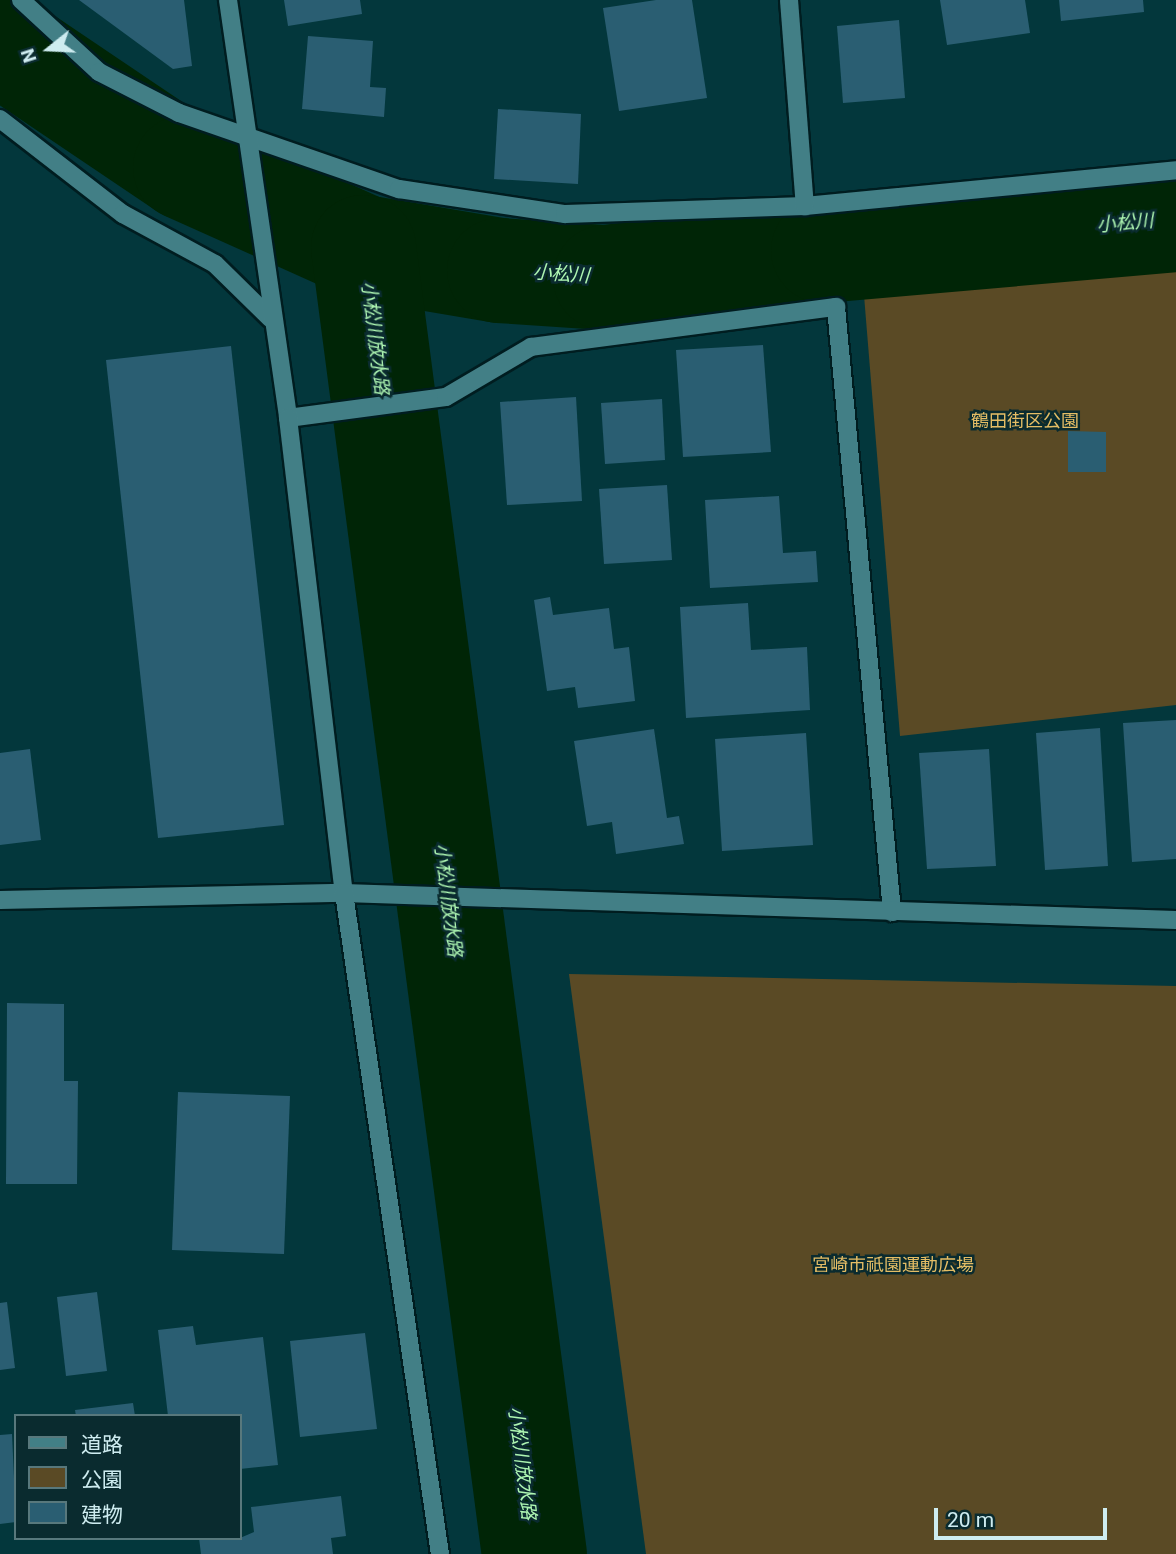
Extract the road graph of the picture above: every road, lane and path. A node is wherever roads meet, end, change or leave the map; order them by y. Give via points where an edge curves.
1 (21, 0) edge
2 (228, 0) edge
3 (789, 0) edge
4 (0, 119) edge
5 (247, 133) junction
6 (1176, 170) edge
7 (805, 206) junction
8 (271, 319) junction
9 (288, 418) junction
10 (344, 893) junction
11 (0, 900) edge
12 (892, 912) junction
13 (1176, 920) edge
14 (440, 1554) edge

1 - 5 street via 99,72 179,113
2 - 5 street
3 - 7 street
4 - 8 street via 123,214 215,264
5 - 7 street via 399,189 565,214
5 - 8 street
6 - 7 street
8 - 9 street
9 - 10 street
9 - 12 street via 446,397 531,347 836,307
10 - 11 street
10 - 12 street
10 - 14 street
12 - 13 street

